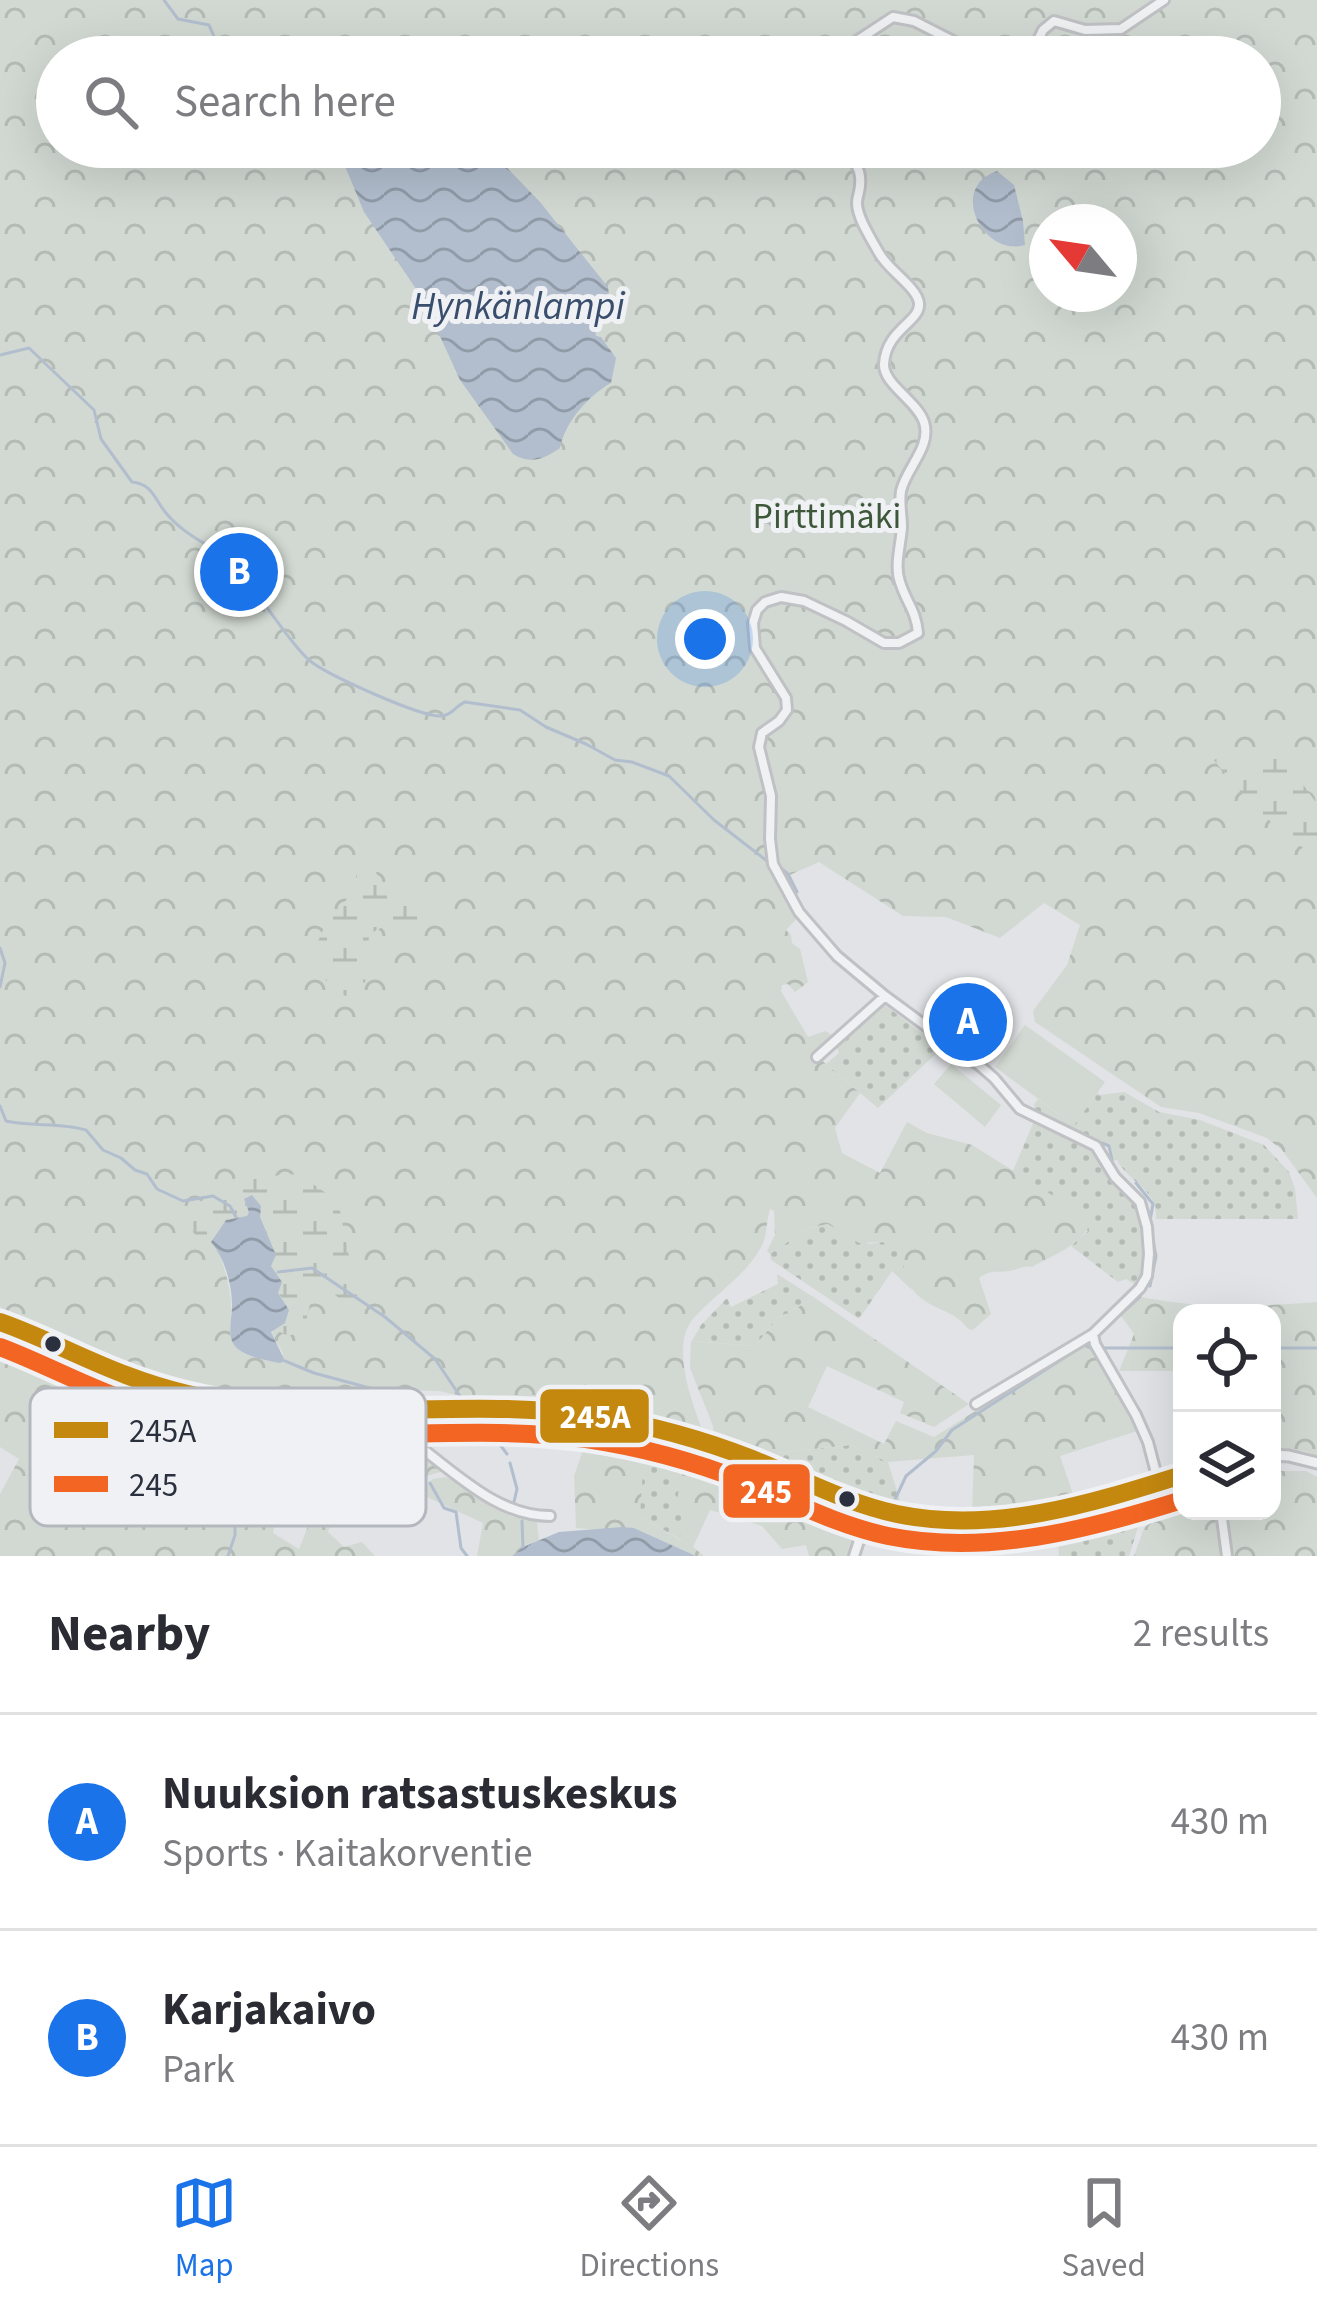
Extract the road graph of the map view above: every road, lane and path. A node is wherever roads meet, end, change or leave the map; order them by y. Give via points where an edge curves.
1 (1164, 0) edge
2 (863, 36) edge
3 (943, 36) edge
4 (1039, 36) edge
5 (859, 168) edge
6 (885, 997) junction
7 (817, 1057) dead end
8 (0, 1322) edge
9 (1093, 1334) junction
10 (112, 1370) junction
11 (104, 1388) edge
12 (169, 1388) edge
13 (976, 1404) dead end
14 (426, 1410) edge
15 (426, 1451) edge
16 (1281, 1457) edge
17 (1317, 1463) edge
18 (1173, 1478) edge
19 (1158, 1483) junction
20 (1173, 1493) edge
21 (870, 1508) junction
22 (550, 1516) dead end
23 (1222, 1520) edge
24 (854, 1556) edge
25 (1227, 1556) edge

1 - 4 street via 1121,29 1054,21
2 - 3 street via 893,16
5 - 6 street via 857,209 881,258 919,304 886,346 884,372 925,428 900,501 898,572 918,633 884,643 781,597 758,610 752,636 786,698 787,710 759,747 772,796 773,864 813,930
6 - 7 street
6 - 9 street via 979,1065 1025,1113 1096,1146 1140,1202 1147,1276
8 - 10 street
9 - 13 street
9 - 19 street via 1148,1442
10 - 11 street
10 - 12 street
14 - 21 street via 504,1408 621,1421 710,1444
15 - 22 street via 503,1506
16 - 17 street
18 - 19 street
19 - 20 street
19 - 21 street via 1019,1516 932,1519
21 - 24 street
23 - 25 street

